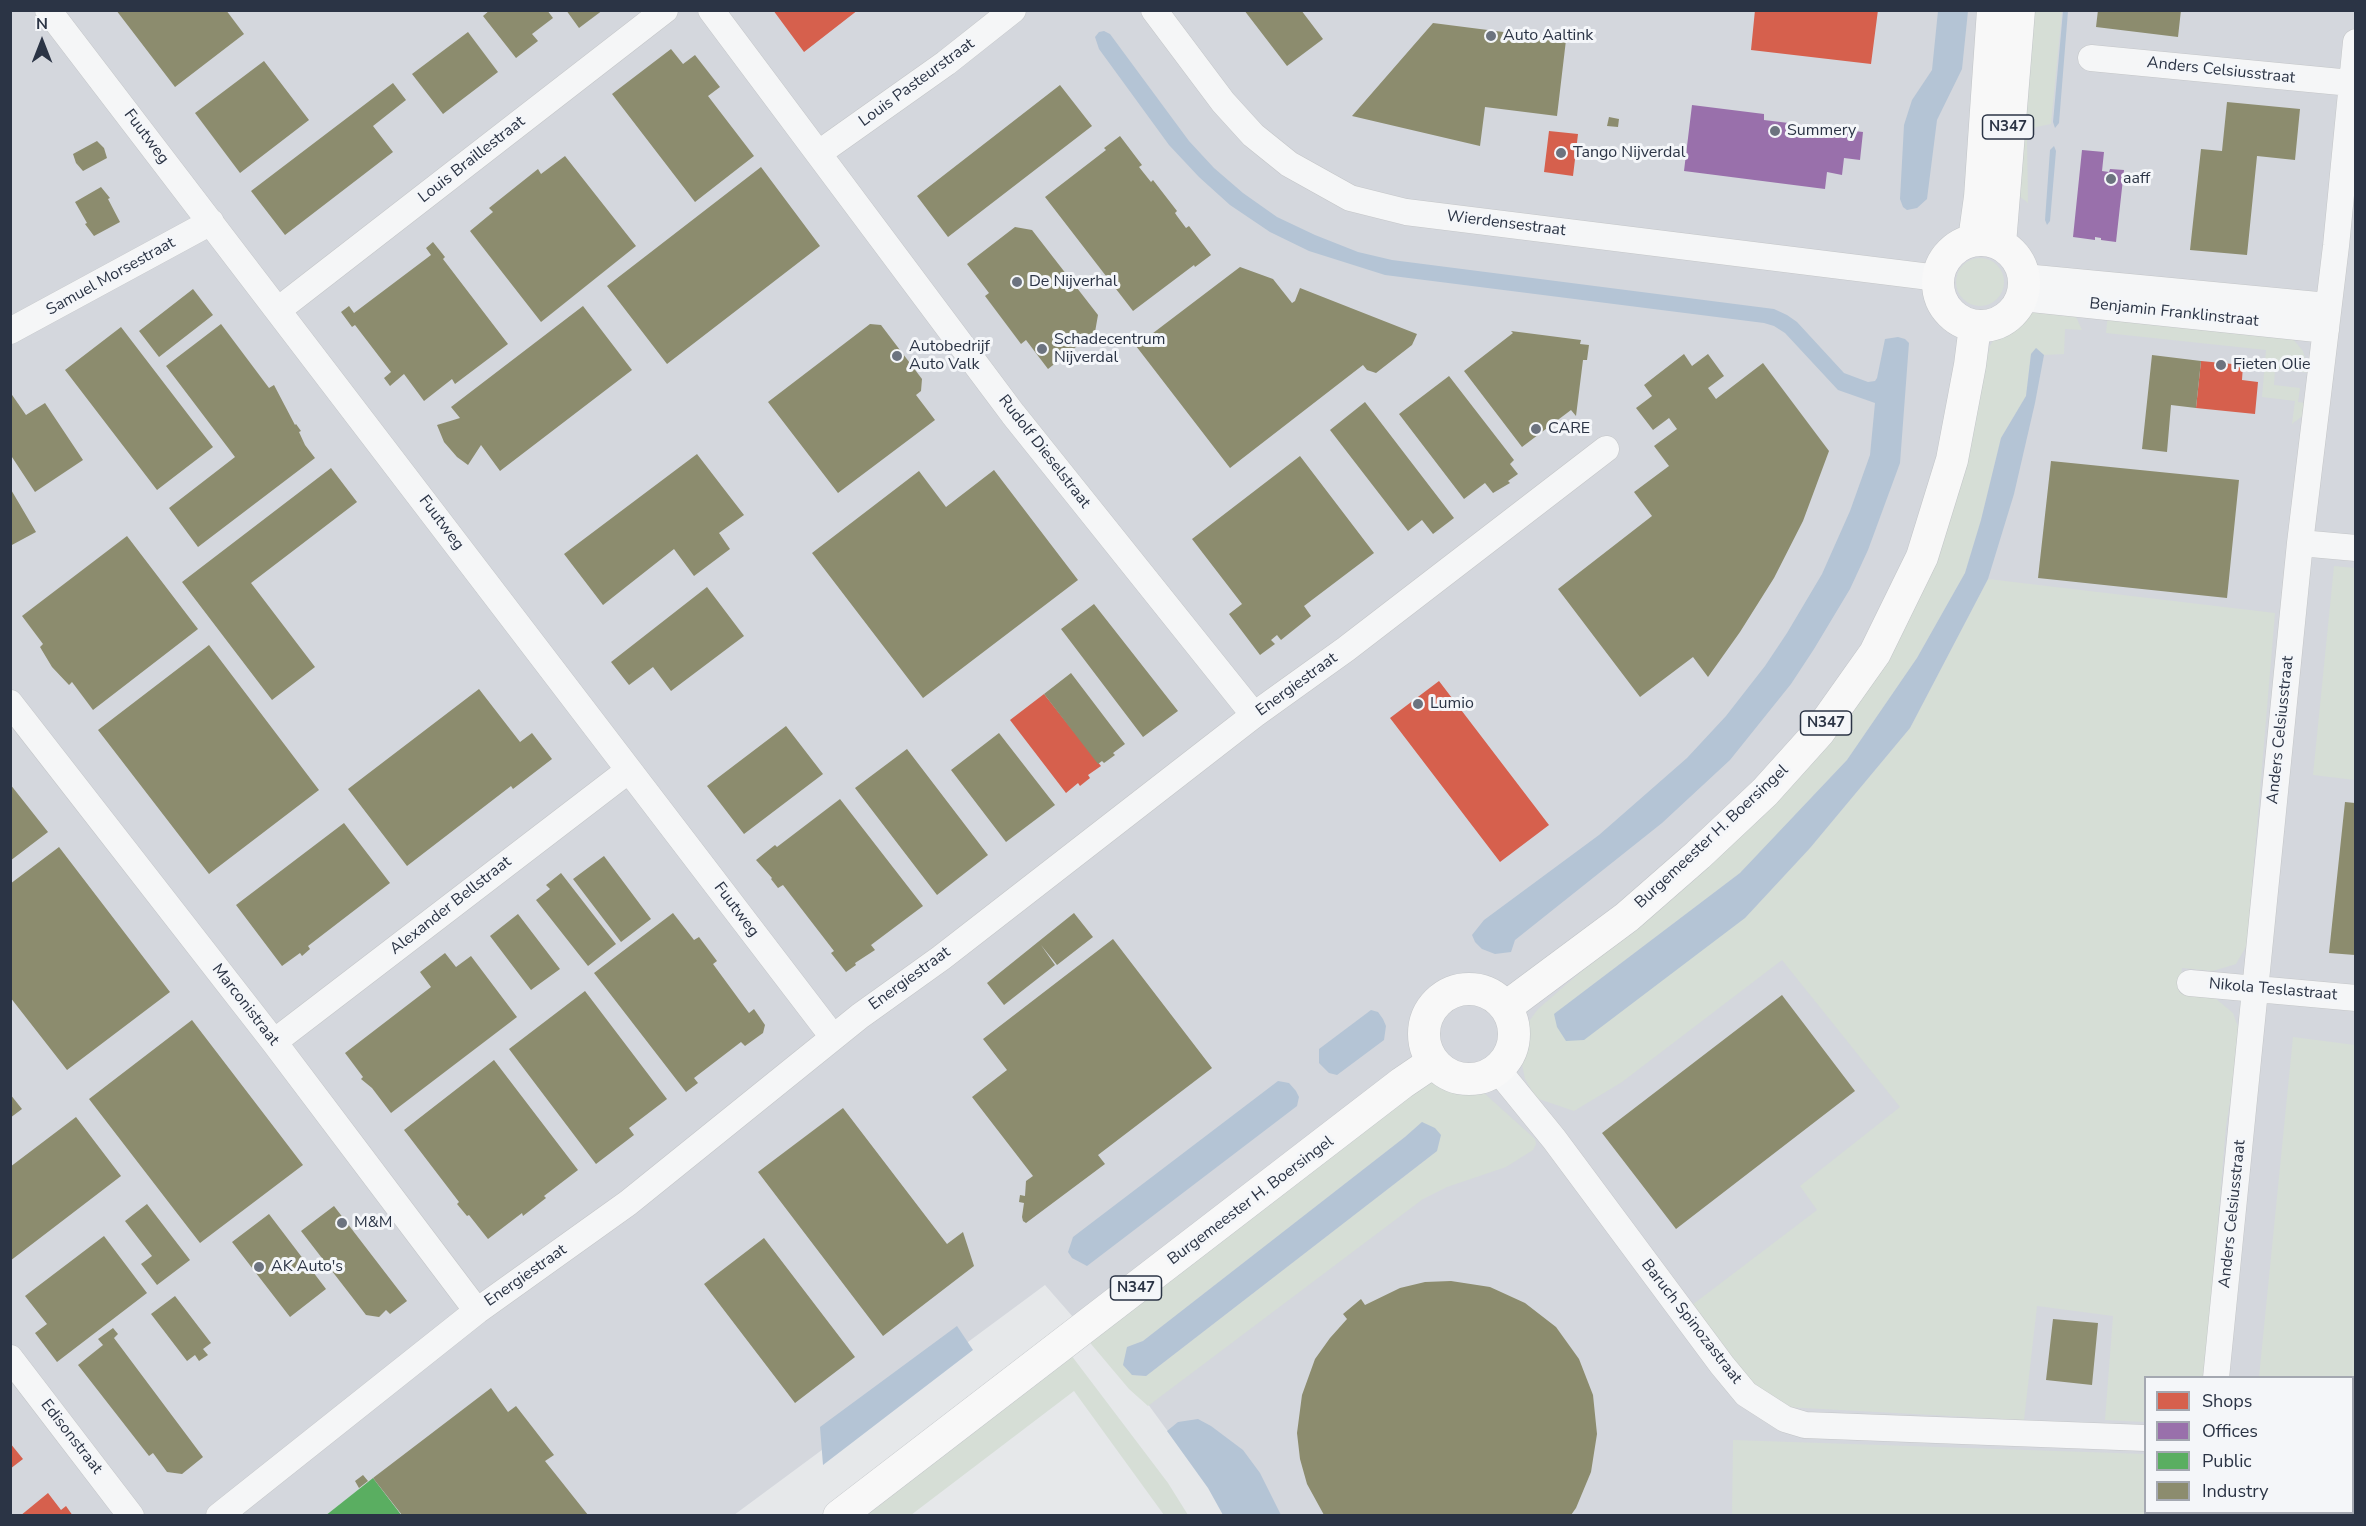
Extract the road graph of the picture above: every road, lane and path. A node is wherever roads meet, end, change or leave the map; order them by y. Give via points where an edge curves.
1 (48, 10) edge
2 (665, 10) edge
3 (711, 10) edge
4 (1013, 10) edge
5 (1154, 10) edge
6 (1993, 10) edge
7 (2019, 10) edge
8 (2355, 42) edge
9 (2091, 58) dead end
10 (2351, 83) junction
11 (819, 153) junction
12 (211, 222) junction
13 (1987, 242) junction
14 (1938, 278) junction
15 (2023, 287) junction
16 (278, 310) junction
17 (2327, 318) junction
18 (1975, 326) junction
19 (10, 331) edge
20 (1606, 449) dead end
21 (2300, 543) junction
22 (2355, 548) edge
23 (10, 703) edge
24 (1254, 715) junction
25 (629, 770) junction
26 (2190, 983) dead end
27 (2256, 988) junction
28 (2355, 998) edge
29 (1506, 1007) junction
30 (833, 1037) junction
31 (274, 1042) junction
32 (1434, 1062) junction
33 (1497, 1070) junction
34 (477, 1311) junction
35 (10, 1358) edge
36 (2216, 1376) edge
37 (2144, 1438) edge
38 (131, 1515) edge
39 (219, 1515) edge
40 (839, 1515) edge

1 - 12 street, Fuutweg
2 - 16 street, Louis Braillestraat
3 - 11 street, Rudolf Dieselstraat
4 - 11 street, Louis Pasteurstraat
5 - 14 street, Wierdensestraat via 1223,102 1253,135 1289,165 1350,198 1406,212
6 - 13 main road, N347 via 1982,170
7 - 13 main road, N347
8 - 10 street, Anders Celsiusstraat
9 - 10 street, Anders Celsiusstraat
10 - 17 street, Anders Celsiusstraat
11 - 24 street, Rudolf Dieselstraat via 1013,414
12 - 16 street, Fuutweg
12 - 19 street, Samuel Morsestraat
13 - 14 main road via 1960,245 1950,252 1941,264
13 - 15 main road via 2010,251 2017,260
14 - 18 main road via 1944,307 1954,317
15 - 17 street, Benjamin Franklinstraat
15 - 18 main road via 2015,310 2005,319 1989,326
16 - 25 street, Fuutweg
17 - 21 street, Anders Celsiusstraat
18 - 29 main road, Burgemeester H. Boersingel / N347 via 1952,460 1922,557 1875,653 1820,732 1765,792 1627,917
20 - 24 street, Energiestraat
21 - 22 street
21 - 27 street, Anders Celsiusstraat
23 - 31 street, Marconistraat
24 - 30 street, Energiestraat
25 - 30 street, Fuutweg
25 - 31 street, Alexander Bellstraat
26 - 27 street, Nikola Teslastraat
27 - 28 street, Nikola Teslastraat
27 - 36 street, Anders Celsiusstraat
29 - 32 main road via 1491,994 1471,988 1442,997 1428,1013 1423,1033
29 - 33 main road via 1512,1018 1514,1040 1505,1062
30 - 34 street, Energiestraat via 628,1203
31 - 34 street, Marconistraat
32 - 33 main road via 1452,1076 1464,1079
32 - 40 main road, Burgemeester H. Boersingel / N347
33 - 37 street, Baruch Spinozastraat via 1554,1139 1722,1365 1746,1394 1785,1419 1804,1425
34 - 39 street, Energiestraat
35 - 38 street, Edisonstraat

